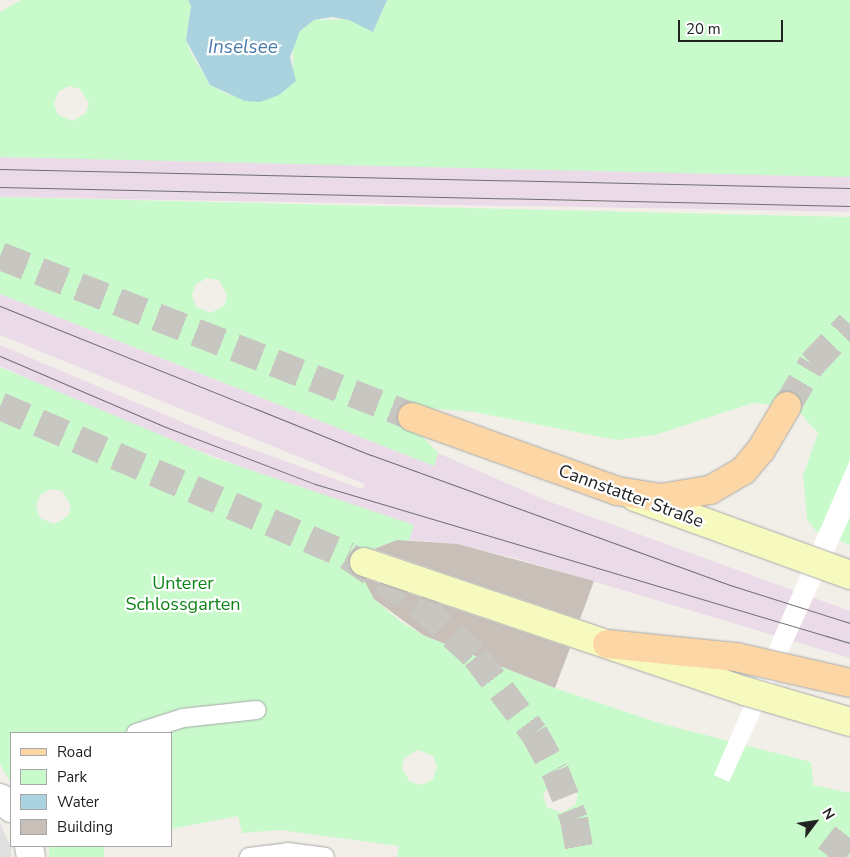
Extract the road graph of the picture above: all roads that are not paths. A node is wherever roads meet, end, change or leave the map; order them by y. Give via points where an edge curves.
1 (787, 406) tunnel mouth
2 (412, 417) tunnel mouth
3 (617, 491) junction
4 (364, 562) dead end
5 (850, 575) edge
6 (607, 644) junction
7 (850, 683) edge
8 (257, 710) dead end
9 (850, 722) edge
10 (139, 732) edge
11 (0, 798) edge
12 (10, 807) edge
13 (255, 856) edge
14 (325, 857) edge

1 - 3 main road via 761,450 744,470 720,486 661,498
2 - 3 main road, Cannstatter Straße
3 - 5 main road, Cannstatter Straße
4 - 6 main road
6 - 7 main road via 736,657
6 - 9 main road
8 - 10 lane via 183,718
11 - 12 street
13 - 14 lane via 287,852

